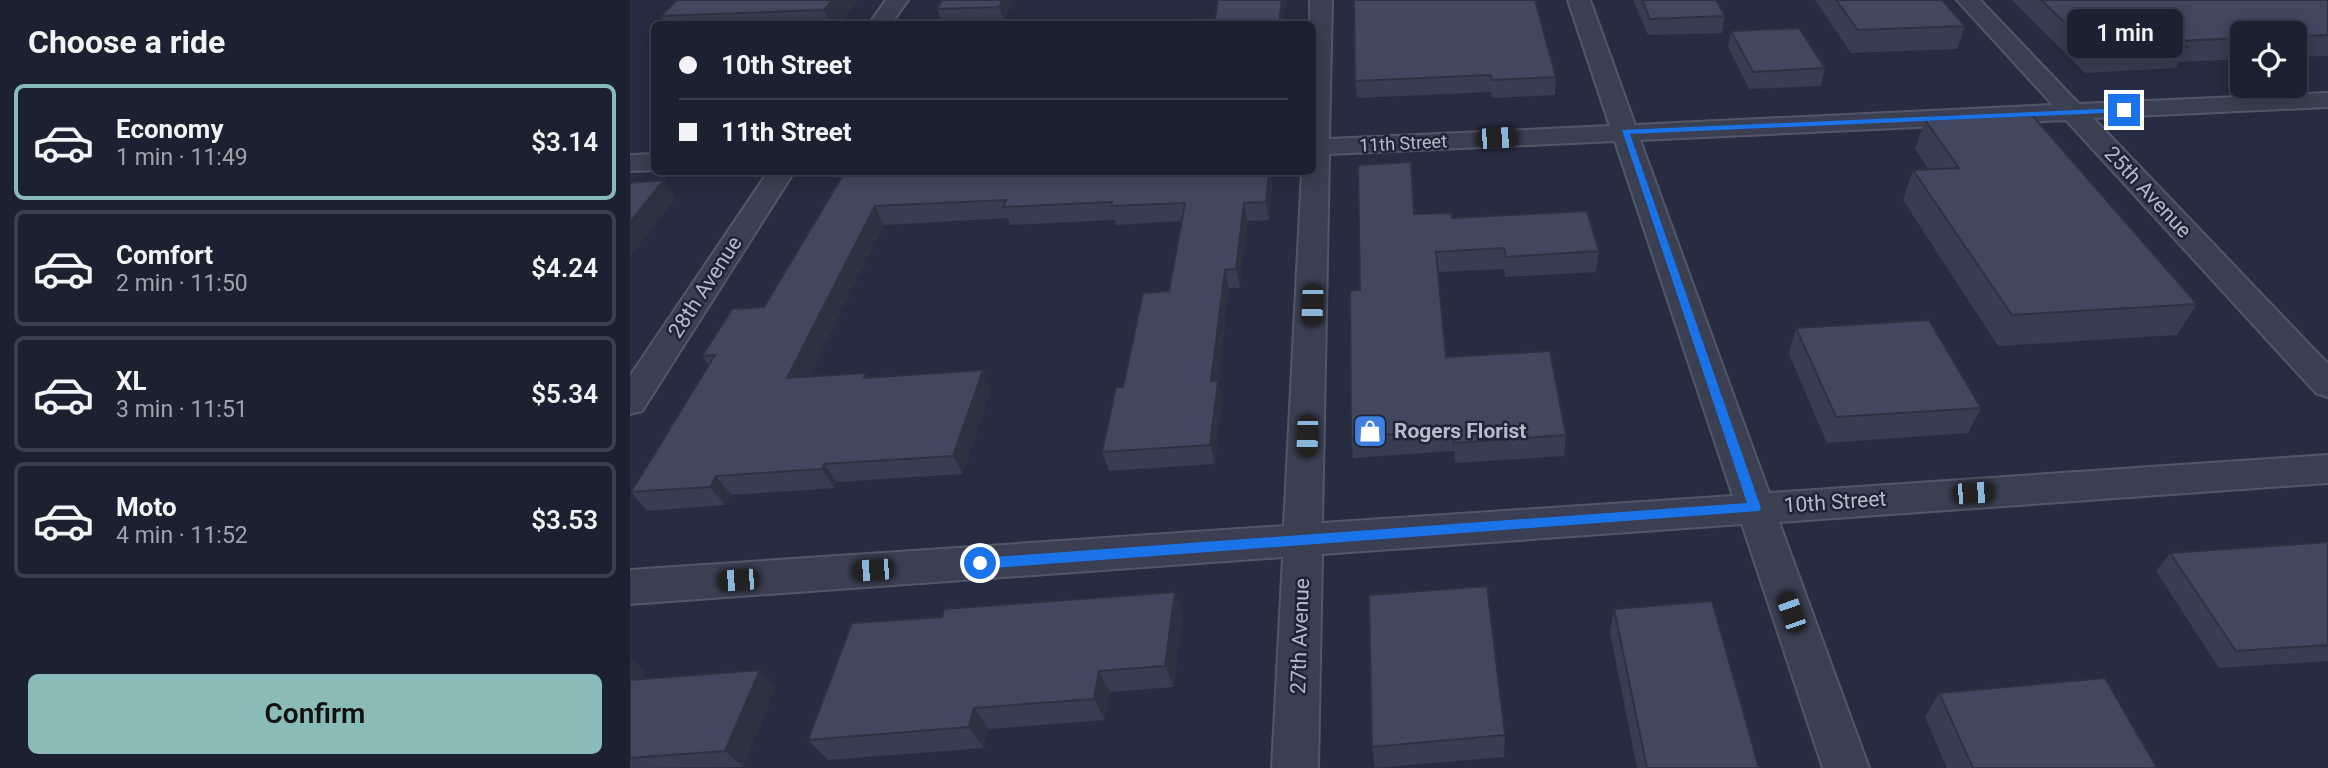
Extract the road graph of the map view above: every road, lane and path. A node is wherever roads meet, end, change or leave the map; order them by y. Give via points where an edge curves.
1 (897, 0) edge
2 (1321, 0) edge
3 (1579, 0) edge
4 (1968, 0) edge
5 (882, 21) edge
6 (2328, 100) edge
7 (2073, 113) junction
8 (1625, 132) junction
9 (1316, 137) edge
10 (651, 162) edge
11 (630, 163) edge
12 (779, 175) edge
13 (1315, 175) edge
14 (2328, 385) edge
15 (630, 402) edge
16 (2328, 470) edge
17 (1755, 508) junction
18 (1304, 541) junction
19 (630, 587) edge
20 (1295, 768) edge
21 (1846, 768) edge

1 - 5 street
2 - 9 street, 27th Avenue
3 - 8 street
4 - 7 street, 25th Avenue
6 - 7 street, 11th Street
7 - 8 street, 11th Street
7 - 14 street, 25th Avenue
8 - 9 street, 11th Street
8 - 17 street
10 - 11 street
12 - 15 street, 28th Avenue
13 - 18 street, 27th Avenue
16 - 17 street, 10th Street
17 - 18 street, 10th Street
17 - 21 street
18 - 19 street, 10th Street
18 - 20 street, 27th Avenue

